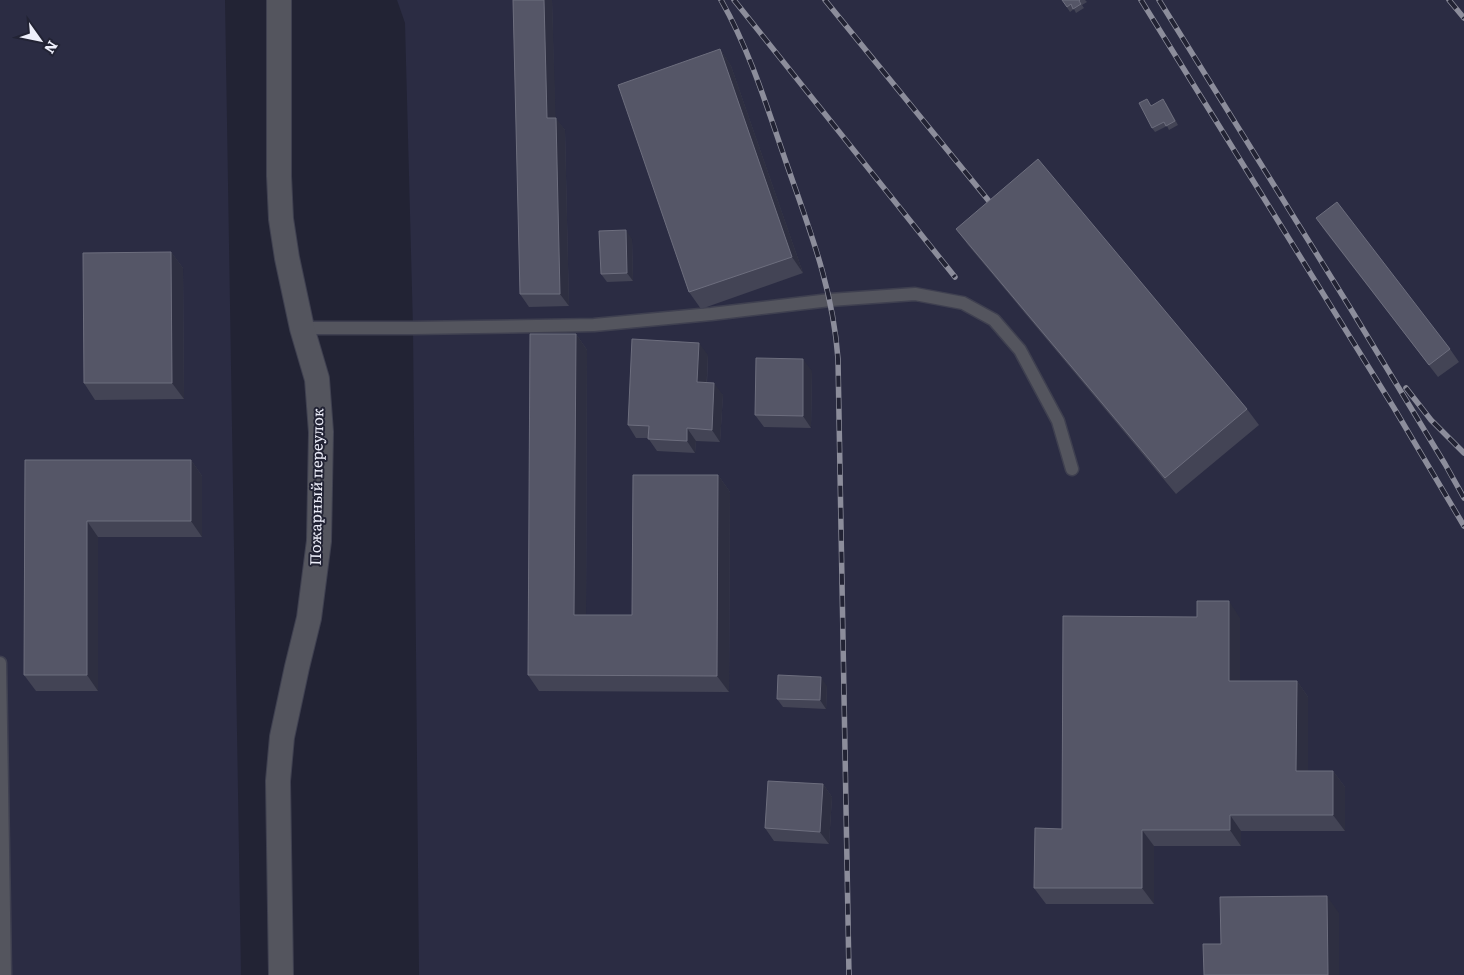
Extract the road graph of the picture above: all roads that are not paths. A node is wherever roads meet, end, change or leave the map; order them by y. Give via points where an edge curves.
1 (279, 0) edge
2 (302, 328) junction
3 (1072, 469) dead end
4 (0, 663) edge
5 (5, 975) edge
6 (281, 975) edge

1 - 2 street, Пожарный переулок via 281,219
2 - 3 lane via 594,325 915,294 963,303 994,320 1020,350 1058,421
2 - 6 street, Пожарный переулок via 317,379 321,432 319,541 309,618 282,737 278,781
4 - 5 lane

